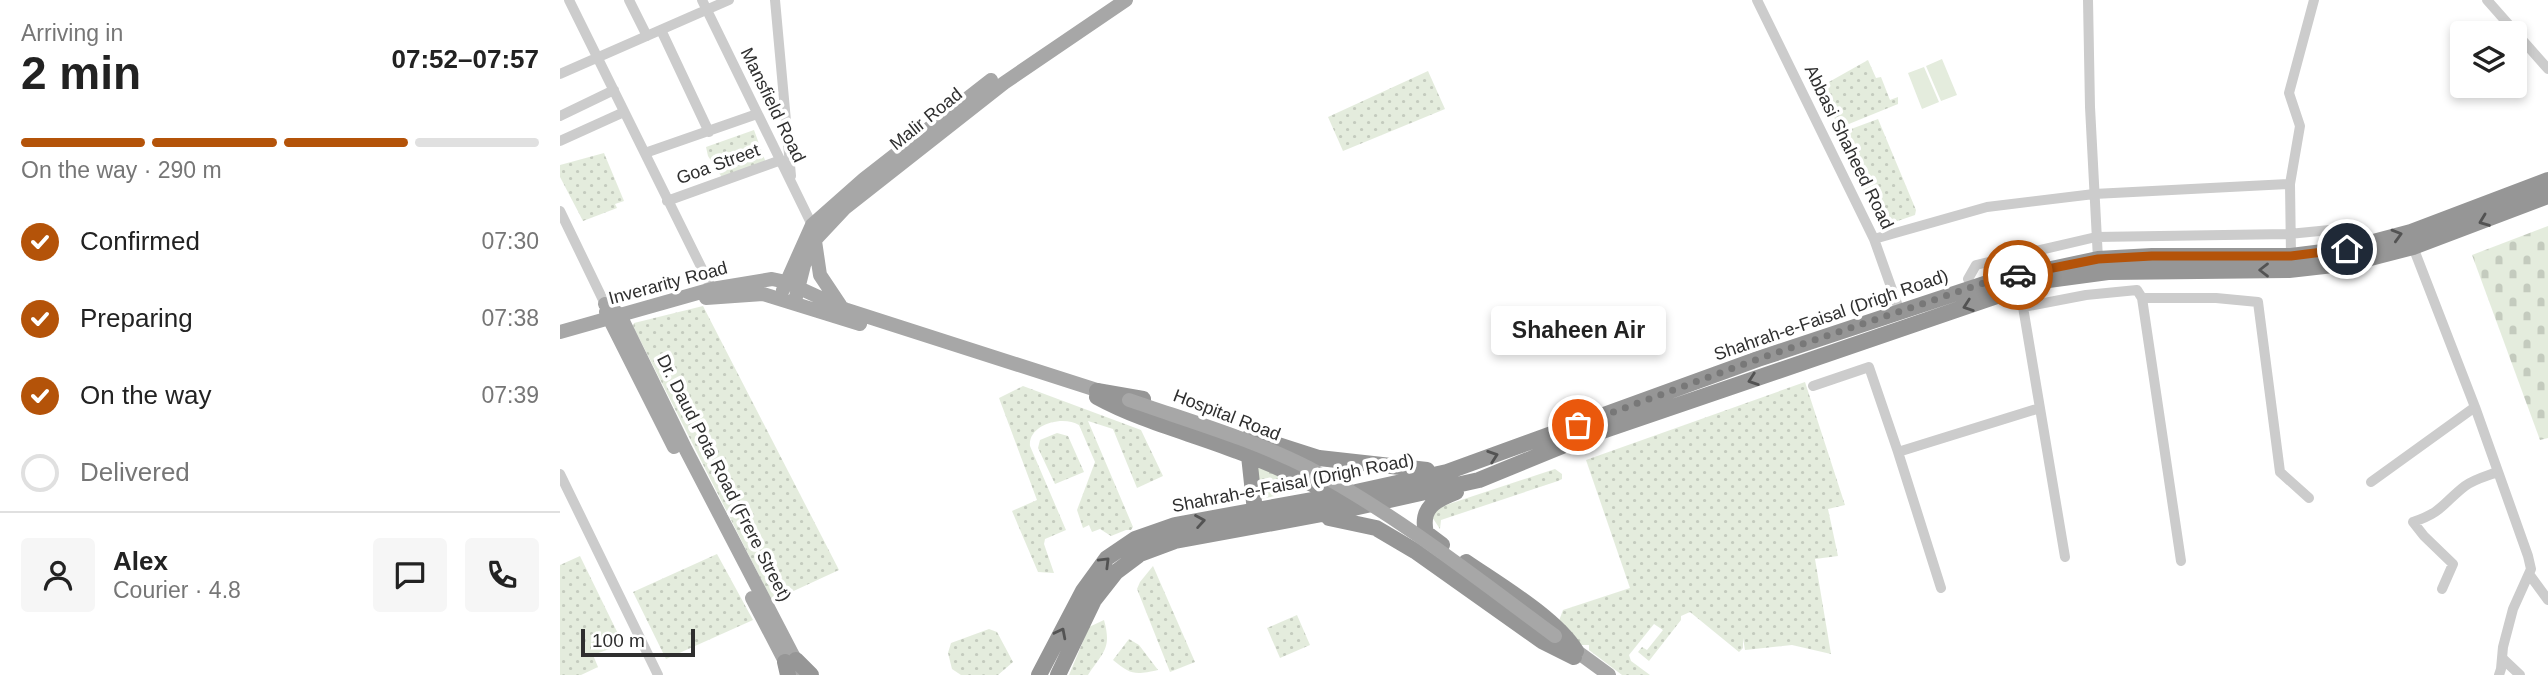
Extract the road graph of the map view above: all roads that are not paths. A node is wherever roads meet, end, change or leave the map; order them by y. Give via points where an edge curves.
1 (569, 0) edge
2 (629, 0) edge
3 (729, 0) edge
4 (775, 0) edge
5 (1116, 0) edge
6 (1126, 0) edge
7 (1757, 0) edge
8 (2088, 0) edge
9 (2314, 0) edge
10 (2487, 0) edge
11 (704, 5) edge
12 (661, 30) junction
13 (647, 36) junction
14 (597, 58) junction
15 (2548, 69) edge
16 (560, 74) edge
17 (614, 90) junction
18 (625, 112) junction
19 (757, 114) junction
20 (560, 116) edge
21 (709, 132) junction
22 (560, 141) edge
23 (645, 153) junction
24 (781, 160) junction
25 (2548, 180) edge
26 (791, 182) junction
27 (2290, 184) junction
28 (2094, 194) junction
29 (2548, 196) edge
30 (667, 201) junction
31 (560, 211) edge
32 (2340, 229) dead end
33 (813, 232) junction
34 (2289, 234) junction
35 (2096, 237) junction
36 (1874, 239) junction
37 (2413, 247) junction
38 (2291, 256) junction
39 (2098, 259) junction
40 (1968, 279) dead end
41 (792, 285) junction
42 (712, 289) junction
43 (2142, 298) junction
44 (787, 301) junction
45 (842, 307) junction
46 (1900, 312) junction
47 (613, 317) junction
48 (560, 332) edge
49 (560, 340) edge
50 (1813, 386) dead end
51 (1097, 394) junction
52 (2475, 407) junction
53 (2040, 408) junction
54 (1898, 452) junction
55 (1249, 456) junction
56 (1312, 456) junction
57 (1447, 472) junction
58 (2497, 472) junction
59 (560, 474) edge
60 (1479, 480) junction
61 (2371, 482) dead end
62 (1312, 484) junction
63 (1335, 496) junction
64 (2309, 498) dead end
65 (1255, 511) junction
66 (1311, 516) junction
67 (1138, 547) junction
68 (2064, 557) dead end
69 (2181, 561) dead end
70 (2529, 574) junction
71 (1941, 588) dead end
72 (2442, 589) dead end
73 (1088, 596) junction
74 (2548, 600) edge
75 (1575, 654) junction
76 (2502, 658) junction
77 (793, 669) edge
78 (657, 675) edge
79 (811, 675) edge
80 (1040, 675) edge
81 (1058, 675) edge
82 (1598, 675) edge
83 (1609, 675) edge
84 (2499, 675) edge
85 (2520, 675) edge

1 - 14 street
2 - 13 street
3 - 11 street
4 - 26 street
5 - 33 main road, Malir Road via 969,96 864,179
6 - 33 main road, Malir Road via 954,120
7 - 36 street, Abbasi Shaheed Road
8 - 28 street
9 - 27 street via 2289,93 2300,126
10 - 15 street
11 - 12 street
11 - 19 street, Mansfield Road
12 - 13 street
12 - 21 street
13 - 14 street
14 - 16 street
14 - 17 street
17 - 18 street
17 - 20 street
18 - 22 street
18 - 23 street
19 - 21 street
19 - 24 street, Mansfield Road
21 - 23 street
23 - 30 street
24 - 26 street, Mansfield Road
24 - 30 street, Goa Street
38 -> 25 highway, Shahrah-e-Faisal (Drigh Road) via 2347,249 2411,232
26 - 33 street, Mansfield Road
27 - 28 street
27 - 34 street
28 - 35 street
28 - 36 street via 1986,207
29 -> 37 highway, Shahrah-e-Faisal (Drigh Road)
30 - 42 street
31 - 47 street, Dr. Daud Pota Road (Frere Street)
32 - 34 street
33 - 41 main road, Malir Road
33 - 45 main road via 820,275
34 - 35 street
34 - 38 street
35 - 39 street
35 - 40 street via 1976,265
36 - 46 street, Abbasi Shaheed Road
37 - 52 street
37 -> 60 highway, Shahrah-e-Faisal (Drigh Road) via 2351,263 2289,270 2108,272 2041,281 1579,439
38 - 39 highway, Shahrah-e-Faisal (Drigh Road)
39 - 46 highway, Shahrah-e-Faisal (Drigh Road) via 1987,282
41 - 42 main road, Inverarity Road via 772,279
41 - 44 main road, Malir Road
41 - 45 main road, Hospital Road
42 - 47 main road, Inverarity Road
43 - 53 street via 2137,290 2023,307
43 - 64 street via 2258,302 2280,472
43 - 69 street
44 - 47 main road, Inverarity Road via 763,294 708,298
44 - 51 main road, Hospital Road
45 - 51 main road, Hospital Road
57 -> 46 highway, Shahrah-e-Faisal (Drigh Road)
47 - 48 main road, Inverarity Road
47 - 49 main road, Inverarity Road
47 - 77 main road, Dr. Daud Pota Road (Frere Street)
50 - 54 street via 1869,367
51 - 55 highway via 1118,408
51 - 56 highway via 1143,399
51 - 75 main road, Hospital Road, bridge via 1207,426 1309,468 1395,520
52 - 58 street
52 - 61 street
53 - 54 street
53 - 68 street
54 - 71 street
55 - 62 highway
55 - 65 highway
56 - 57 highway
56 - 62 highway
57 - 63 highway, Shahrah-e-Faisal (Drigh Road)
58 - 70 street via 2528,556
58 - 72 street via 2466,486 2431,516 2413,522 2453,564
59 - 78 street
60 - 66 highway, Shahrah-e-Faisal (Drigh Road)
60 - 75 highway via 1430,505 1424,513 1426,533 1536,612 1569,640
62 - 63 highway
63 - 65 highway, Shahrah-e-Faisal (Drigh Road)
67 -> 65 highway, Shahrah-e-Faisal (Drigh Road) via 1175,525
66 - 67 highway, Shahrah-e-Faisal (Drigh Road)
66 - 75 highway via 1376,528 1542,641
67 - 73 highway
70 - 74 street
70 - 76 street via 2513,608
80 -> 73 highway
73 - 81 highway
75 - 82 main road, Hospital Road
75 - 83 main road, Hospital Road
76 - 84 street
76 - 85 street
77 - 79 highway

